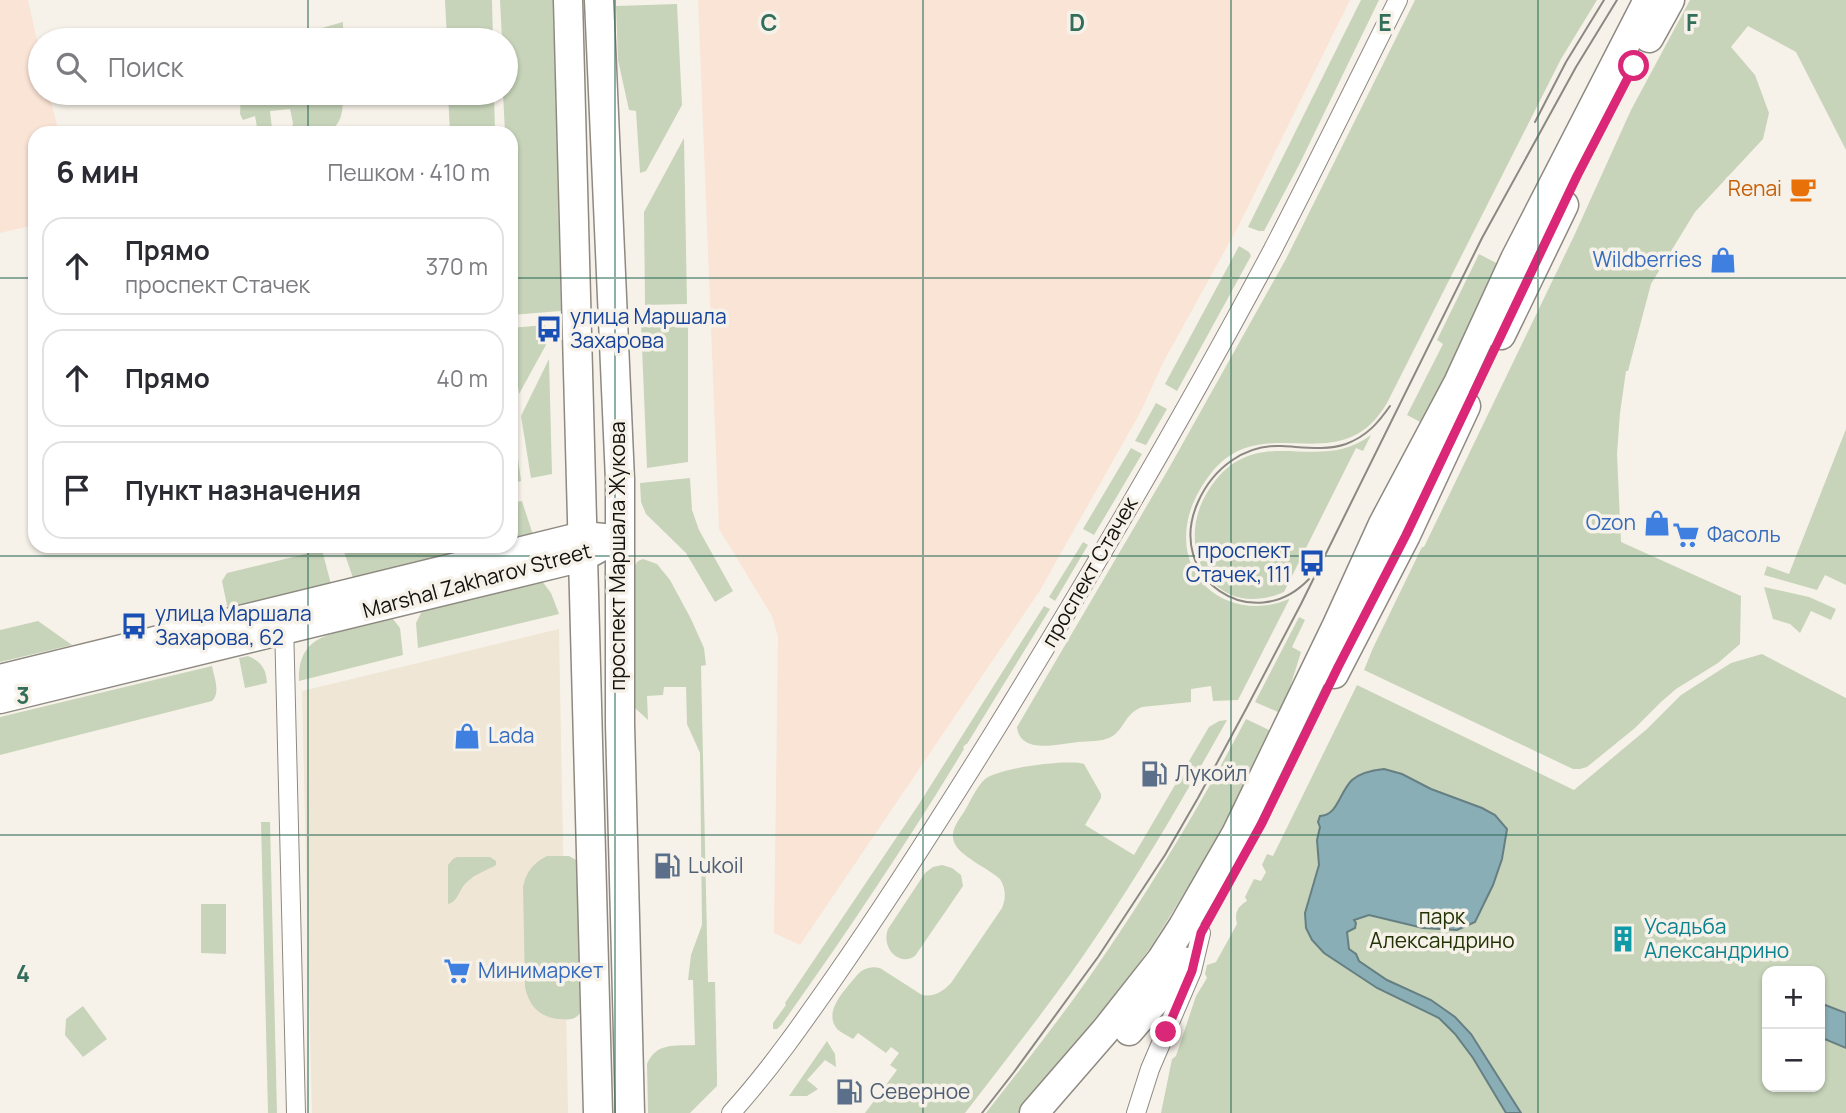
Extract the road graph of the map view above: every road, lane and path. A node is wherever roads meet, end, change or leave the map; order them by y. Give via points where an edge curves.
1 (568, 0) edge
2 (599, 0) edge
3 (1398, 0) edge
4 (1648, 0) edge
5 (1670, 0) edge
6 (619, 538) junction
7 (583, 546) junction
8 (284, 620) junction
9 (0, 678) edge
10 (0, 700) edge
11 (1201, 933) junction
12 (296, 1113) edge
13 (598, 1113) edge
14 (630, 1113) edge
15 (731, 1113) edge
16 (1034, 1113) edge
17 (1059, 1113) edge
18 (1136, 1113) edge

1 - 7 main road, проспект Маршала Жукова
2 - 6 main road, проспект Маршала Жукова
3 - 15 street, проспект Стачек via 1272,251 1048,645 927,842 810,1013
4 - 16 main road via 1515,259 1458,383 1382,524 1236,834 1161,960
5 - 11 main road via 1577,176 1280,788
6 - 7 street, Marshal Zakharov Street
6 - 14 main road, проспект Маршала Жукова
7 - 8 street, Marshal Zakharov Street
7 - 13 main road, проспект Маршала Жукова
8 - 9 street, Marshal Zakharov Street
8 - 10 street, Marshal Zakharov Street
8 - 12 street
11 - 17 main road via 1155,1000
11 - 18 street via 1192,971

